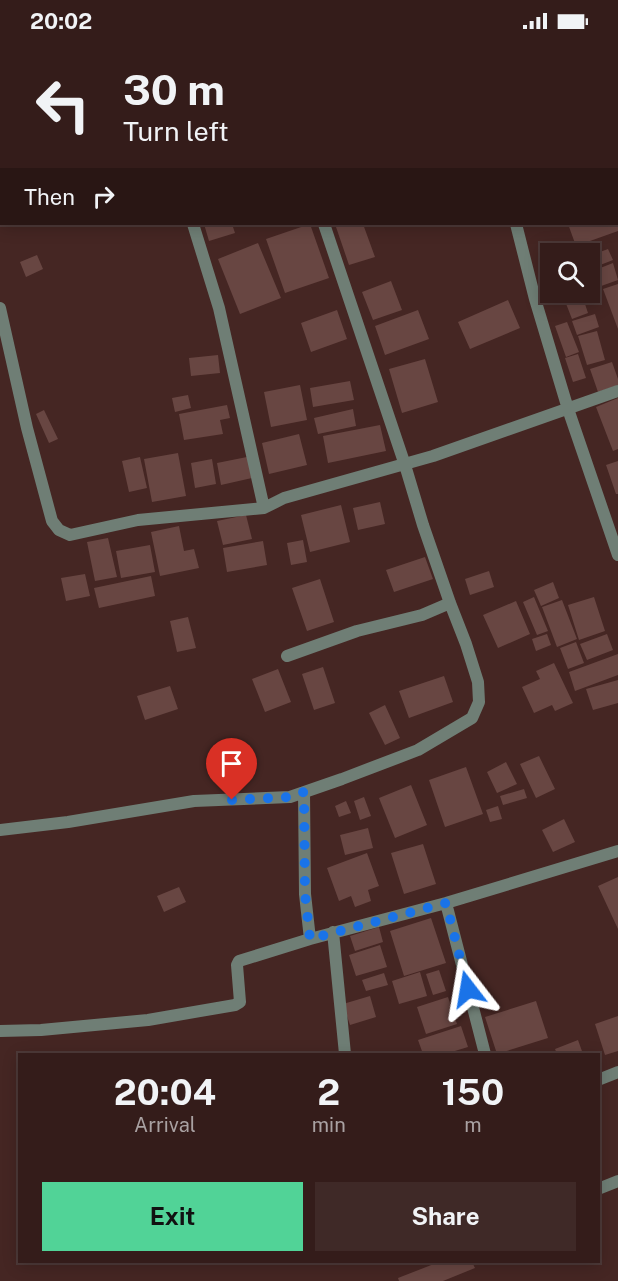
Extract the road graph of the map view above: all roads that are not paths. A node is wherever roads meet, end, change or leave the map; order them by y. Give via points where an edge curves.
1 (193, 225) edge
2 (324, 225) edge
3 (516, 225) edge
4 (0, 308) edge
5 (618, 391) edge
6 (568, 409) junction
7 (405, 465) junction
8 (264, 508) junction
9 (617, 549) edge
10 (450, 603) junction
11 (287, 656) dead end
12 (304, 792) junction
13 (0, 830) edge
14 (618, 851) edge
15 (446, 903) junction
16 (333, 932) junction
17 (310, 939) junction
18 (0, 1031) edge
19 (345, 1053) edge
20 (485, 1053) edge
21 (618, 1072) edge
22 (600, 1079) edge
23 (618, 1181) edge
24 (600, 1188) edge

1 - 8 street via 219,308
2 - 7 street
3 - 6 street
4 - 8 street via 27,428 52,521 59,530 70,535 138,520
5 - 6 street
6 - 7 street
6 - 9 street
7 - 8 street via 284,498
7 - 10 street
10 - 11 street via 423,615 357,631
10 - 12 street via 478,682 479,702 472,718 418,750
12 - 13 street via 290,797 194,801
12 - 17 street via 305,894
14 - 15 street
15 - 16 street
15 - 20 street
16 - 17 street
16 - 19 street
17 - 18 street via 239,961 240,1002 235,1005 148,1020
21 - 22 street
23 - 24 street

